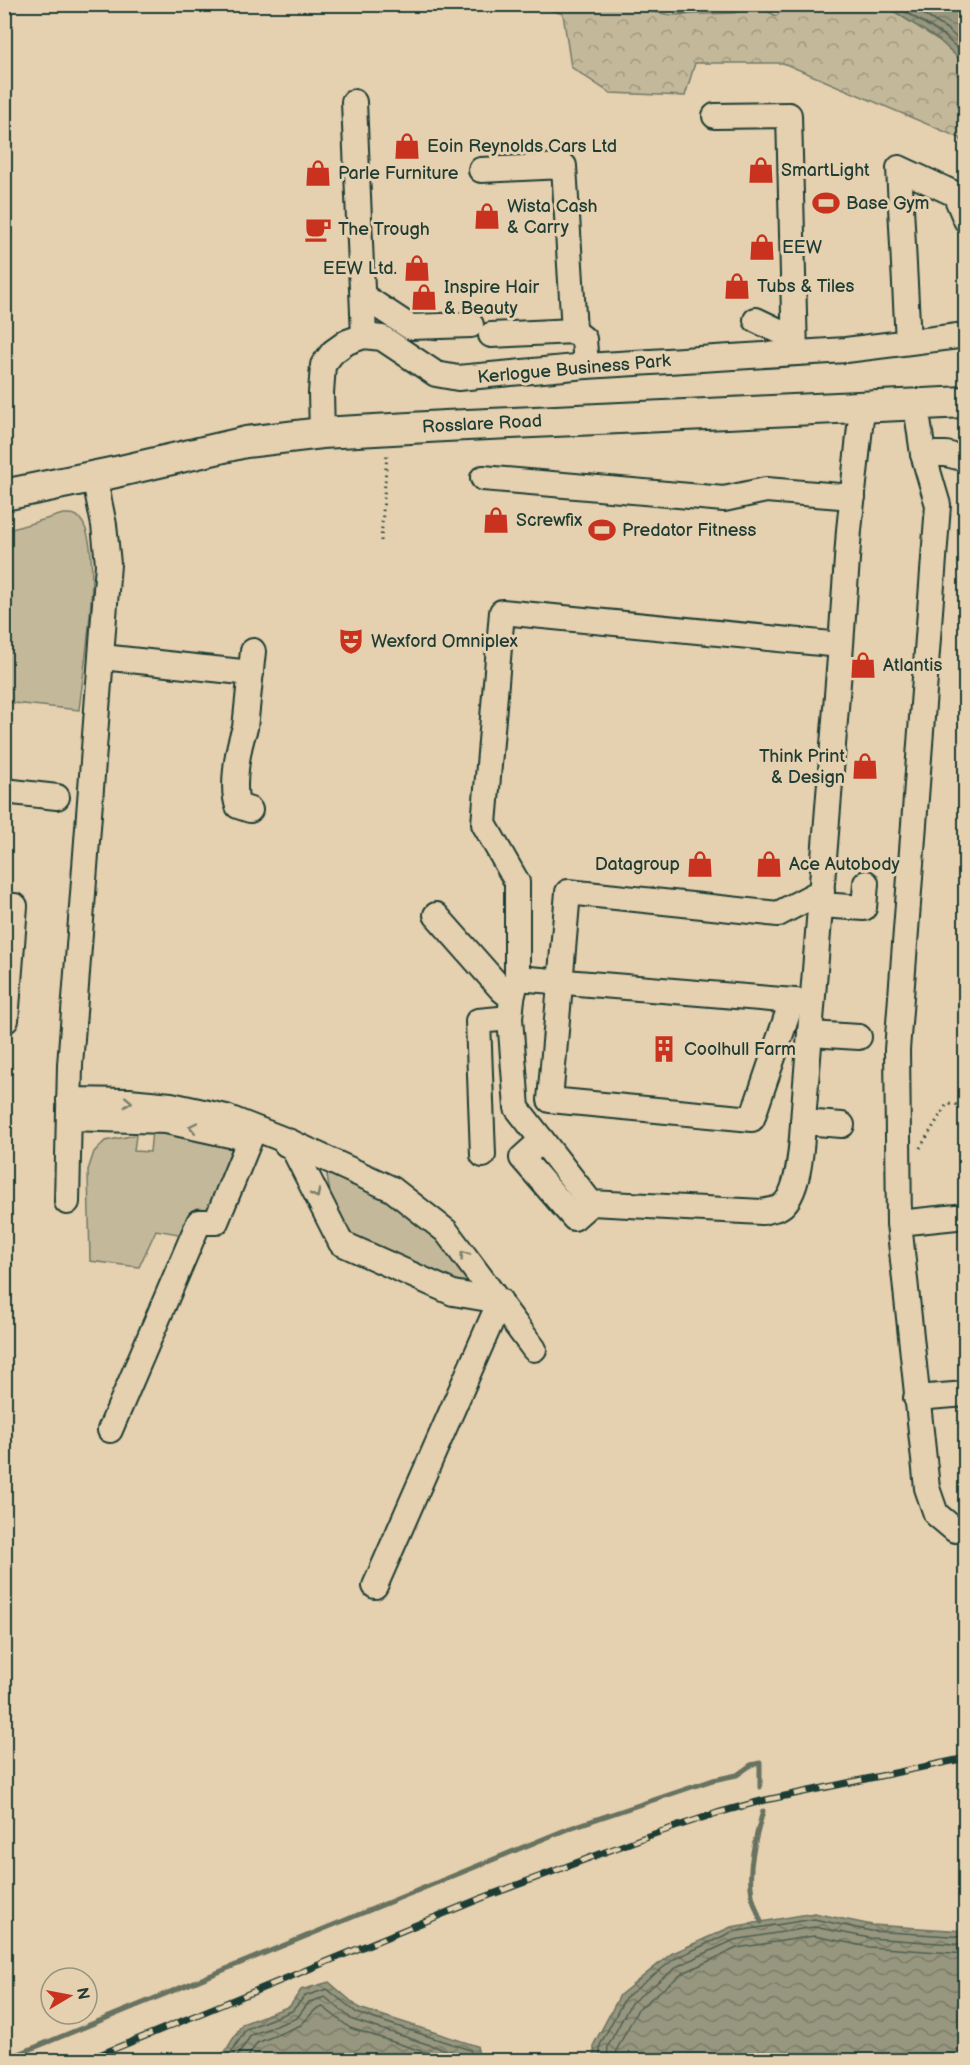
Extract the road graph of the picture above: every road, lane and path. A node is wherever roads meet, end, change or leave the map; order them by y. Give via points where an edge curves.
1 (354, 102) dead end
2 (715, 116) dead end
3 (481, 170) dead end
4 (966, 220) edge
5 (363, 296) junction
6 (756, 320) dead end
7 (574, 331) junction
8 (966, 335) edge
9 (364, 336) junction
10 (908, 342) junction
11 (794, 346) junction
12 (586, 366) junction
13 (966, 402) edge
14 (916, 405) junction
15 (862, 408) junction
16 (322, 433) junction
17 (387, 453) dead end
18 (923, 454) junction
19 (966, 459) edge
20 (94, 476) junction
21 (483, 478) dead end
22 (4, 495) edge
23 (853, 497) junction
24 (381, 541) dead end
25 (841, 645) junction
26 (102, 657) junction
27 (245, 766) junction
28 (223, 784) dead end
29 (4, 791) edge
30 (57, 797) dead end
31 (250, 810) dead end
32 (866, 883) dead end
33 (822, 898) junction
34 (4, 906) edge
35 (436, 915) dead end
36 (560, 981) junction
37 (513, 998) junction
38 (802, 1001) junction
39 (4, 1019) edge
40 (810, 1034) junction
41 (859, 1037) dead end
42 (966, 1105) edge
43 (69, 1109) junction
44 (803, 1122) junction
45 (842, 1125) dead end
46 (250, 1139) junction
47 (290, 1142) junction
48 (917, 1152) dead end
49 (483, 1155) dead end
50 (67, 1202) dead end
51 (966, 1216) edge
52 (900, 1223) junction
53 (500, 1301) junction
54 (534, 1349) dead end
55 (966, 1394) edge
56 (916, 1398) junction
57 (110, 1431) dead end
58 (966, 1529) edge
59 (375, 1586) dead end

1 - 5 street
2 - 11 street via 789,115
3 - 7 street via 564,166
4 - 10 street via 955,194 899,168
5 - 7 street via 410,327
5 - 9 street
6 - 11 street
7 - 12 street via 584,339
8 - 10 street, Kerlogue Business Park
9 - 12 street, Kerlogue Business Park via 382,338 436,374 458,378
9 - 16 street via 347,342 323,365
10 - 11 street, Kerlogue Business Park via 846,350
11 - 12 street, Kerlogue Business Park
13 - 14 main road, Rosslare Road
14 - 15 main road, Rosslare Road
14 - 18 street
15 - 16 main road, Rosslare Road
15 - 23 street
16 - 20 main road, Rosslare Road via 246,442
17 - 24 path
18 - 19 street
18 - 52 street via 938,505 897,1050
20 - 22 main road, Rosslare Road
20 - 26 street via 108,564
21 - 23 street via 724,499 766,490
23 - 25 street
25 - 33 street
25 - 37 street via 502,612 484,824 518,882
26 - 27 street via 252,662
26 - 43 street
27 - 28 street via 225,764
27 - 31 street via 235,798 238,806
29 - 30 street
32 - 33 street via 864,908
33 - 36 street via 777,914 568,892
33 - 38 street
34 - 39 street via 15,906
35 - 37 street
36 - 37 street
36 - 38 street
36 - 38 street via 550,1100 752,1119
37 - 44 street via 517,1108 591,1203 762,1212 780,1208 792,1195
37 - 49 street via 478,1021
38 - 40 street
40 - 41 street
40 - 44 street
42 - 48 path via 947,1104
46 -> 43 street via 166,1121
43 -> 47 street via 129,1101 171,1105 226,1117
43 - 50 street
44 - 45 street
46 - 47 street via 279,1148
46 - 57 street via 216,1222 199,1222
53 -> 47 street via 446,1231 392,1189
47 -> 53 street via 341,1243 453,1293
51 - 52 street
52 - 56 street
53 - 54 street
53 - 59 street
55 - 56 street
56 - 58 street via 927,1488 936,1514 955,1530

